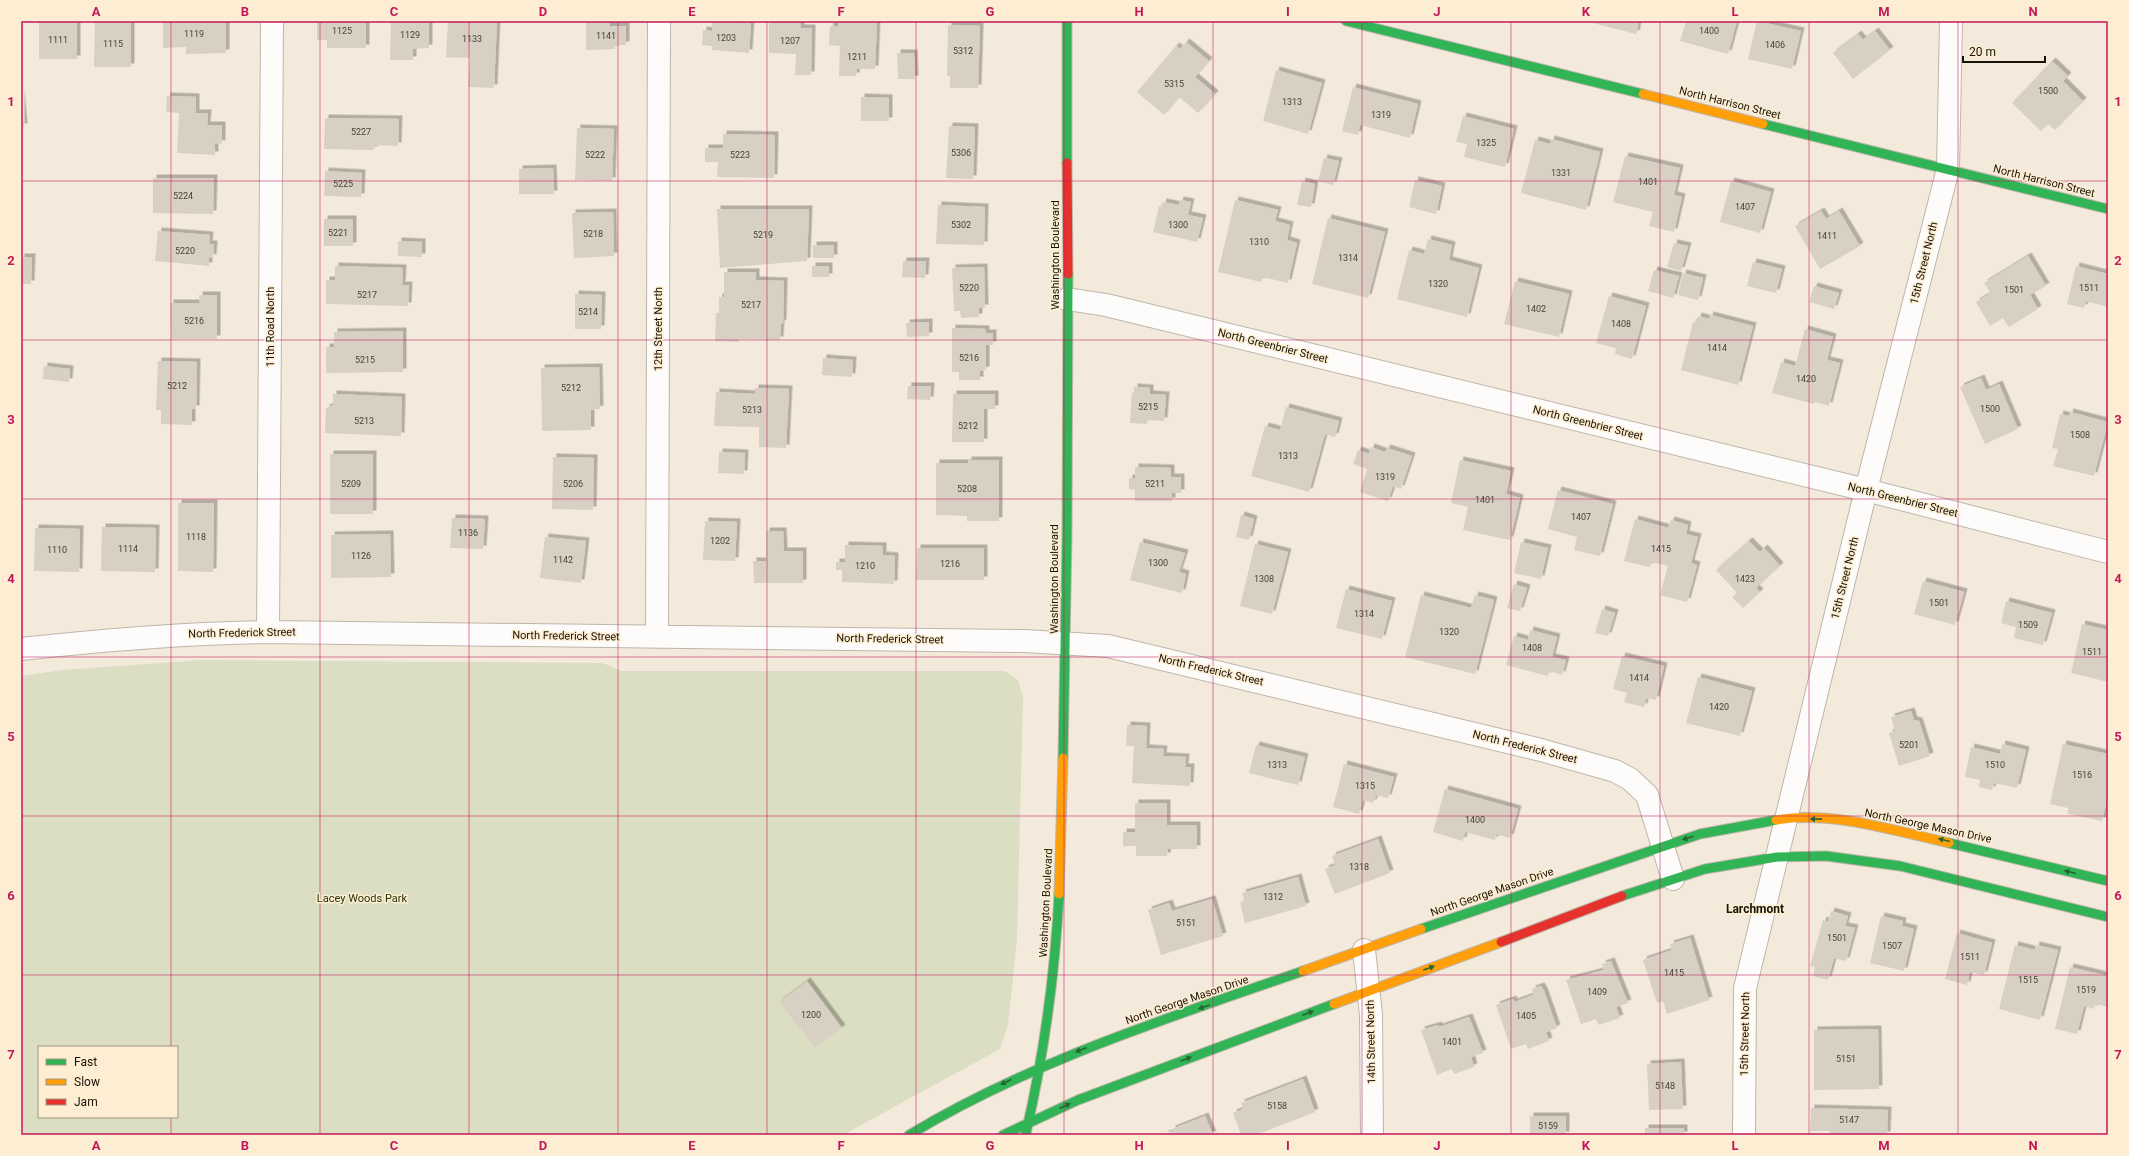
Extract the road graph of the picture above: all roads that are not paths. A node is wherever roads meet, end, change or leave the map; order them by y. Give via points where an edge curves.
1 (272, 21) edge
2 (658, 21) edge
3 (1067, 21) edge
4 (1346, 21) edge
5 (1951, 21) edge
6 (1948, 169) junction
7 (2108, 209) edge
8 (1067, 299) junction
9 (1866, 490) junction
10 (2108, 552) edge
11 (268, 632) junction
12 (657, 637) junction
13 (1066, 642) junction
14 (21, 649) edge
15 (1786, 818) junction
16 (1664, 846) junction
17 (1777, 857) junction
18 (1672, 879) junction
19 (2108, 881) edge
20 (2108, 917) edge
21 (1364, 950) junction
22 (1369, 990) junction
23 (1042, 1065) junction
24 (1029, 1122) junction
25 (909, 1135) edge
26 (1003, 1135) edge
27 (1026, 1135) edge
28 (1372, 1135) edge
29 (1744, 1135) edge

1 - 11 street, 11th Road North
2 - 12 street, 12th Street North
3 - 8 main road, Washington Boulevard
4 - 6 main road, North Harrison Street
5 - 6 street, 15th Street North
6 - 7 main road, North Harrison Street
6 - 9 street, 15th Street North
8 - 9 street, North Greenbrier Street via 1106,306
8 - 13 main road, Washington Boulevard
9 - 10 street, North Greenbrier Street
9 - 15 street, 15th Street North
11 - 12 street, North Frederick Street
11 - 14 street, North Frederick Street via 213,632 125,638
12 - 13 street, North Frederick Street
13 - 16 street, North Frederick Street via 1108,646 1541,750 1615,771 1630,779 1647,795
13 - 23 main road, Washington Boulevard via 1057,938
15 -> 16 main road, North George Mason Drive via 1700,834
15 - 17 street, 15th Street North
19 -> 15 main road, North George Mason Drive via 1900,830 1830,819
16 - 18 street, North Frederick Street
16 - 21 main road, North George Mason Drive
17 - 18 main road via 1705,869
17 - 20 main road via 1826,856 1900,866
17 - 29 street, 15th Street North via 1745,988
22 -> 18 main road
21 - 22 street, 14th Street North
21 -> 23 main road, North George Mason Drive
24 -> 22 main road via 1086,1097
22 - 28 street, 14th Street North via 1372,1029
23 - 24 main road, Washington Boulevard
23 -> 25 main road, North George Mason Drive via 948,1111
24 - 26 main road
24 - 27 main road, Washington Boulevard

